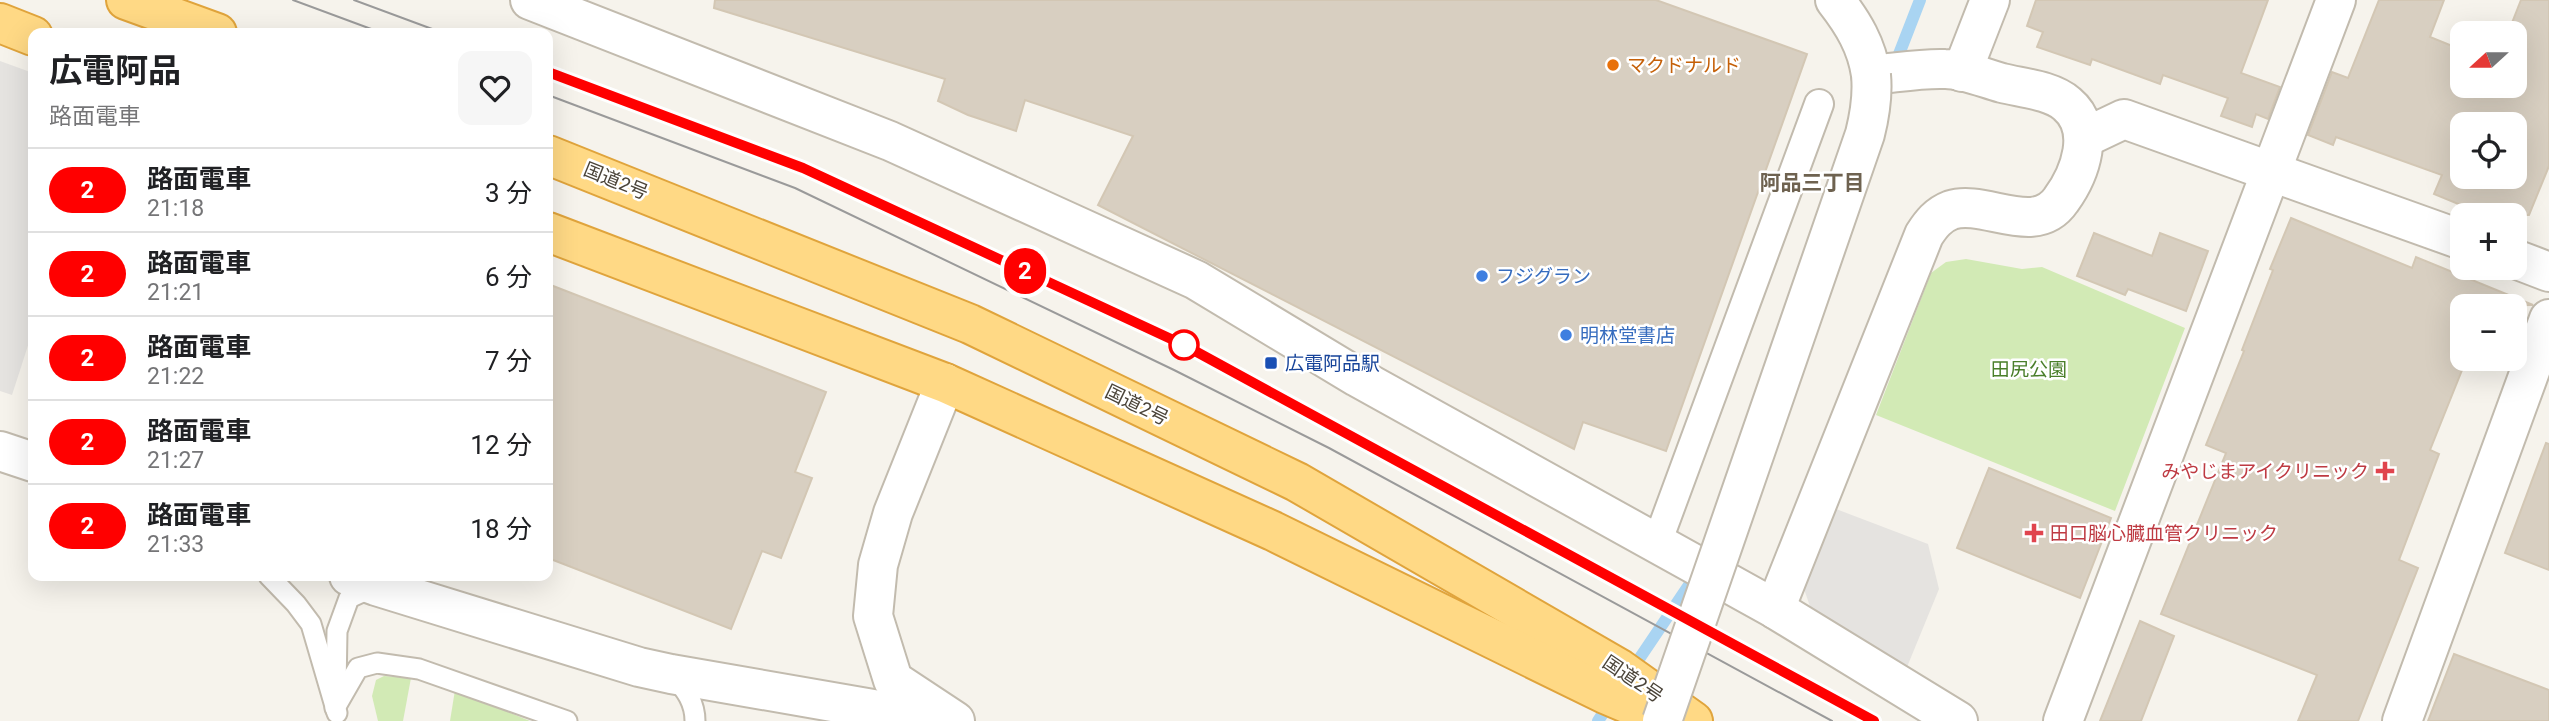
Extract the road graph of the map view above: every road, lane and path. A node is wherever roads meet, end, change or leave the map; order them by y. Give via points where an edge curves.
1 (126, 0) edge
2 (530, 0) edge
3 (1990, 0) edge
4 (2336, 0) edge
5 (1845, 14) edge
6 (0, 23) edge
7 (203, 28) edge
8 (28, 34) edge
9 (1944, 71) junction
10 (1871, 75) junction
11 (1819, 104) dead end
12 (2084, 138) junction
13 (553, 157) edge
14 (2272, 171) junction
15 (553, 234) edge
16 (2450, 236) edge
17 (2527, 264) edge
18 (2549, 272) edge
19 (2549, 319) edge
20 (945, 383) junction
21 (0, 451) edge
22 (28, 461) edge
23 (1657, 543) junction
24 (274, 581) edge
25 (363, 581) edge
26 (1775, 609) junction
27 (671, 674) junction
28 (337, 715) edge
29 (567, 721) edge
30 (695, 721) edge
31 (942, 721) edge
32 (955, 721) edge
33 (1662, 721) edge
34 (1669, 721) edge
35 (1693, 721) edge
36 (1958, 721) edge
37 (2063, 721) edge
38 (2402, 721) edge

1 - 7 highway
2 - 23 street via 891,141 1196,279 1357,377
3 - 9 street
4 - 14 street
5 - 10 street via 1865,48
6 - 8 highway
9 - 10 street
9 - 12 street via 2048,94 2066,103 2079,119
10 - 33 street, bridge via 1873,91 1865,134
11 - 23 street
12 - 14 street via 2124,119
12 - 26 street via 2071,187 2058,205 2040,216 1970,209 1951,210 1934,219
13 - 35 highway, 国道2号 via 970,324 1297,482 1620,669
14 - 16 street
14 - 37 street
15 - 20 highway, 国道2号
17 - 18 street
19 - 38 street
20 - 32 street via 893,513 878,565 873,616 893,680
20 - 34 highway, 国道2号 via 1273,531
21 - 22 street
23 - 26 street
24 - 28 lane via 311,624
25 - 27 street
25 - 28 lane via 349,598 337,631
26 - 36 street
27 - 30 lane via 687,691
27 - 31 street
28 - 29 lane via 358,668 377,663 419,669

